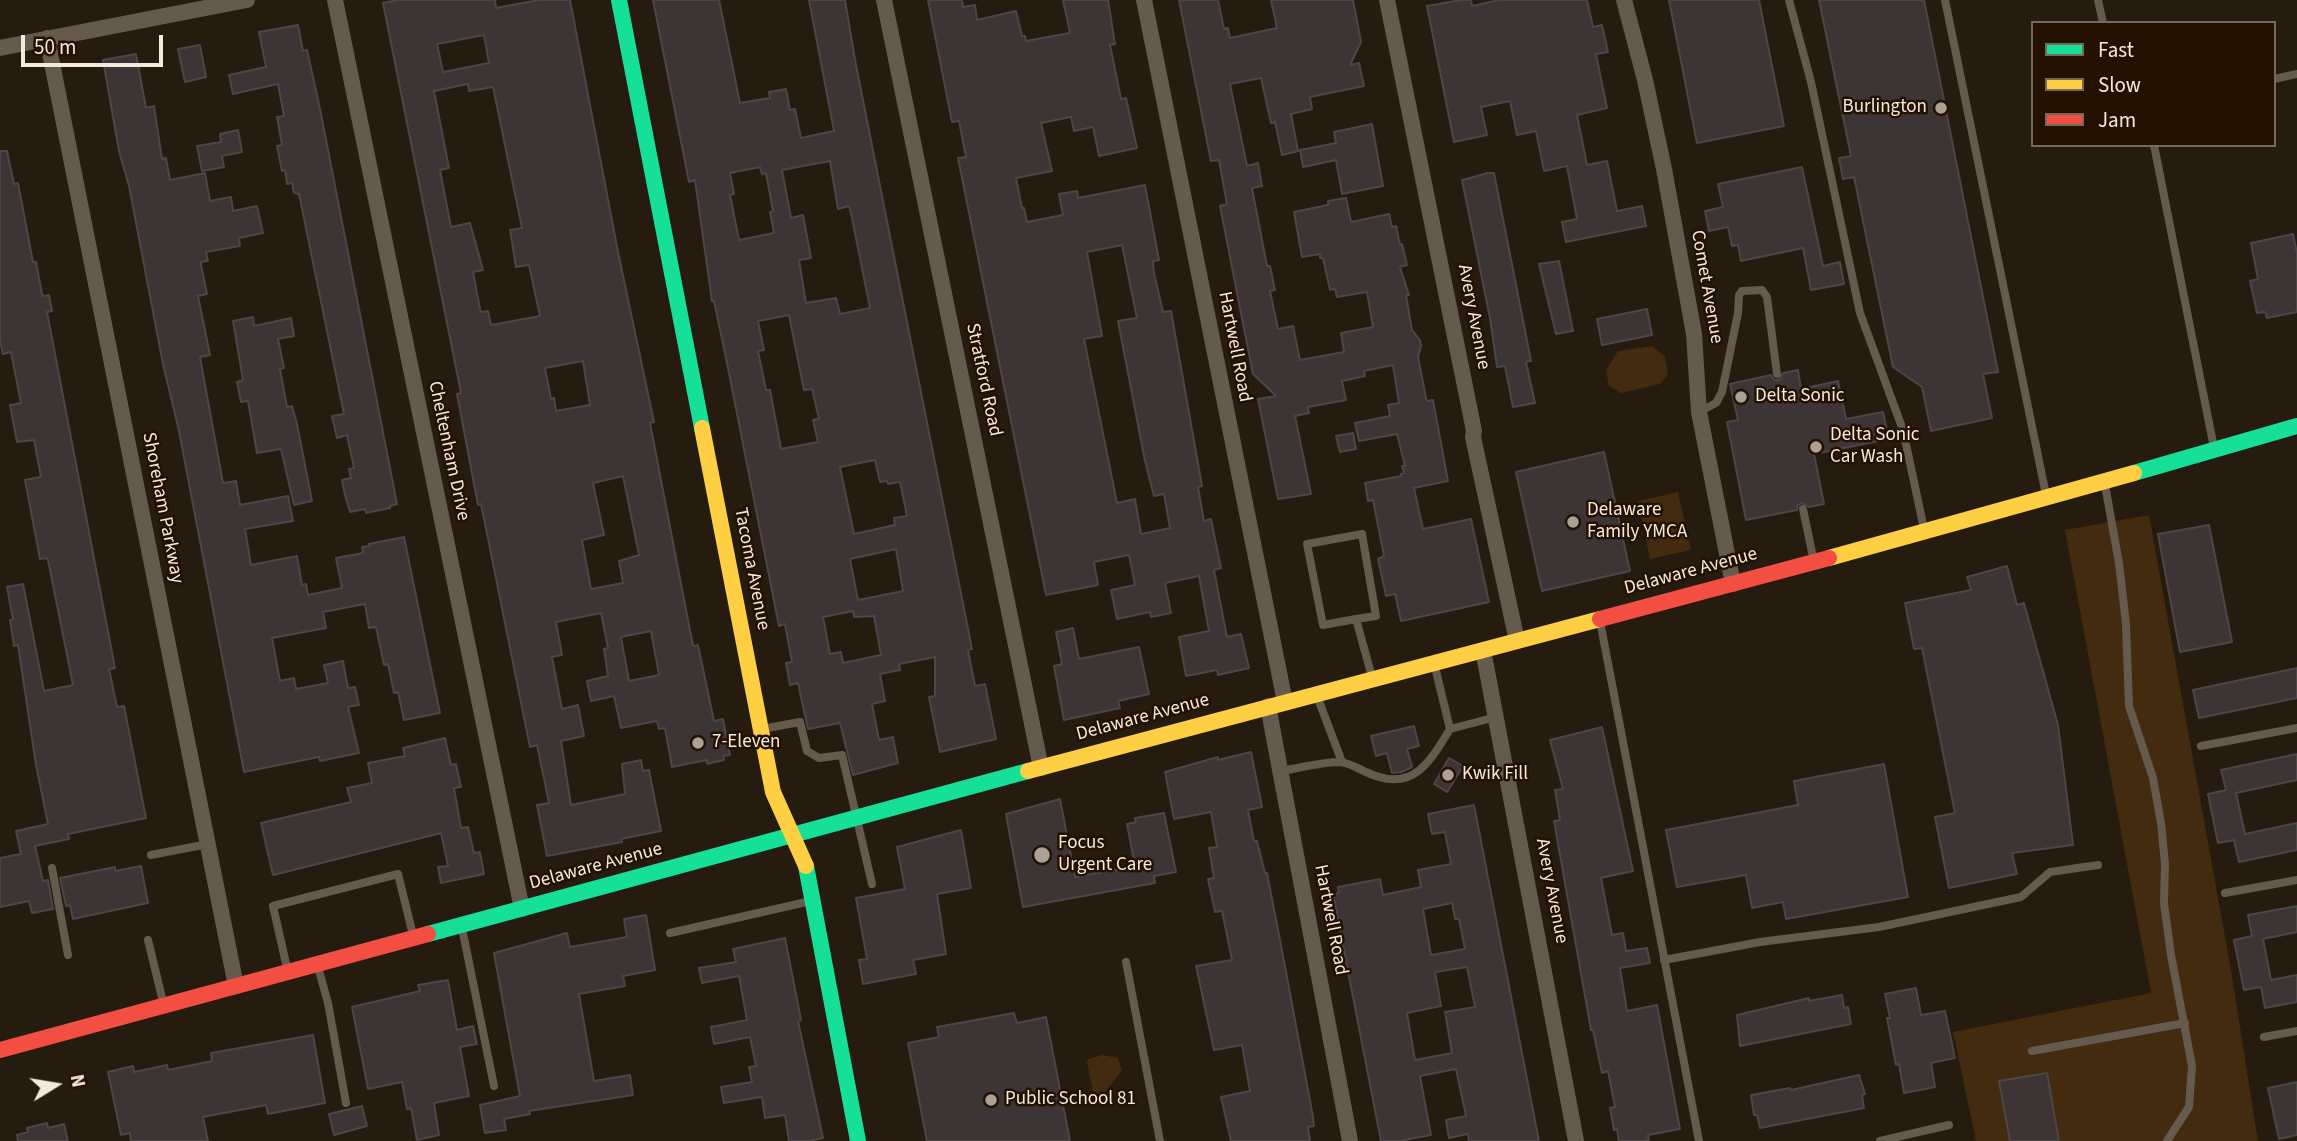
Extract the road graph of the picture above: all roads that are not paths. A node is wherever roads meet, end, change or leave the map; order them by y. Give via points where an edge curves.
1 (247, 0) edge
2 (335, 0) edge
3 (619, 0) edge
4 (884, 0) edge
5 (1144, 0) edge
6 (1387, 0) edge
7 (1624, 0) edge
8 (1789, 0) edge
9 (1945, 0) edge
10 (2098, 0) edge
11 (2103, 21) edge
12 (47, 38) junction
13 (0, 48) edge
14 (2297, 75) edge
15 (2276, 79) edge
16 (2154, 147) edge
17 (1777, 374) dead end
18 (1699, 412) junction
19 (2297, 426) edge
20 (2215, 451) junction
21 (2105, 482) junction
22 (2047, 498) junction
23 (1803, 509) dead end
24 (1924, 531) junction
25 (1814, 561) junction
26 (1733, 584) junction
27 (1356, 619) junction
28 (1599, 619) junction
29 (1517, 641) junction
30 (1483, 650) junction
31 (1434, 663) junction
32 (1373, 680) junction
33 (1317, 695) junction
34 (1285, 702) junction
35 (1268, 706) junction
36 (1496, 717) junction
37 (2297, 728) edge
38 (761, 729) junction
39 (1450, 729) junction
40 (2201, 746) dead end
41 (1342, 762) junction
42 (1041, 768) junction
43 (1281, 771) junction
44 (858, 818) junction
45 (792, 835) junction
46 (208, 844) junction
47 (151, 855) dead end
48 (2098, 865) dead end
49 (52, 869) dead end
50 (2297, 880) edge
51 (872, 884) dead end
52 (2225, 893) dead end
53 (813, 900) junction
54 (522, 909) junction
55 (461, 925) junction
56 (670, 933) dead end
57 (414, 938) junction
58 (148, 940) dead end
59 (68, 955) dead end
60 (1664, 960) junction
61 (1126, 962) dead end
62 (317, 964) junction
63 (288, 972) junction
64 (236, 986) junction
65 (163, 1006) junction
66 (2185, 1023) junction
67 (2297, 1031) edge
68 (2264, 1037) dead end
69 (0, 1050) edge
70 (2032, 1051) dead end
71 (494, 1086) dead end
72 (346, 1103) dead end
73 (1949, 1125) dead end
74 (858, 1141) edge
75 (1160, 1141) edge
76 (1350, 1141) edge
77 (1576, 1141) edge
78 (1699, 1141) edge
79 (1880, 1141) edge
80 (2167, 1141) edge

1 - 12 street
2 - 54 street, Cheltenham Drive
3 - 38 main road, Tacoma Avenue
4 - 42 street, Stratford Road
5 - 34 street, Hartwell Road
6 - 29 street, Avery Avenue
7 - 18 street, Comet Avenue via 1646,80 1692,320
8 - 24 lane via 1860,313 1903,430
9 - 22 lane
10 - 11 lane
12 - 13 street
12 - 46 street, Shoreham Parkway
14 - 15 lane
16 - 20 lane
17 - 18 lane via 1767,297 1762,290 1742,291 1721,392 1716,403
18 - 26 street, Comet Avenue
19 - 20 main road, Delaware Avenue
20 - 21 main road, Delaware Avenue
21 - 22 main road, Delaware Avenue
21 - 66 lane via 2126,624 2129,706 2153,778 2161,823 2164,903
22 - 24 main road, Delaware Avenue
23 - 25 lane
24 - 25 main road, Delaware Avenue
25 - 26 main road, Delaware Avenue
26 - 28 main road, Delaware Avenue
27 - 27 lane via 1376,616 1362,534 1307,544 1323,625
27 - 32 lane
28 - 29 main road, Delaware Avenue
28 - 60 lane
29 - 30 main road, Delaware Avenue
30 - 31 main road, Delaware Avenue
30 - 36 street, Avery Avenue
31 - 32 main road, Delaware Avenue
31 - 39 lane
32 - 33 main road, Delaware Avenue
33 - 34 main road, Delaware Avenue
33 - 41 lane
34 - 35 main road, Delaware Avenue
35 - 42 main road, Delaware Avenue
35 - 43 street, Hartwell Road
36 - 39 lane
36 - 77 street, Avery Avenue
37 - 40 lane
38 - 44 lane via 800,722 807,751 819,758 842,755
38 - 45 main road, Tacoma Avenue via 773,792
39 - 41 lane via 1428,764 1408,776 1389,780
41 - 43 lane
42 - 44 main road, Delaware Avenue
43 - 76 street, Hartwell Road
44 - 45 main road, Delaware Avenue
44 - 51 lane
45 - 53 main road, Tacoma Avenue via 807,869
45 - 54 main road, Delaware Avenue
46 - 47 lane
46 - 64 street, Shoreham Parkway
48 - 60 lane via 2050,872 2021,897 1879,927
49 - 59 lane
50 - 52 lane
53 - 56 lane
53 - 74 main road, Tacoma Avenue
54 - 55 main road, Delaware Avenue
55 - 57 main road, Delaware Avenue
55 - 71 lane
57 - 62 main road, Delaware Avenue
57 - 63 lane via 398,874 273,906
58 - 65 lane
60 - 78 lane
61 - 75 lane
62 - 63 main road, Delaware Avenue
62 - 72 lane
63 - 64 main road, Delaware Avenue
64 - 65 main road, Delaware Avenue
65 - 69 main road, Delaware Avenue
66 - 70 lane
66 - 80 lane via 2192,1066 2189,1107
67 - 68 lane
73 - 79 lane

